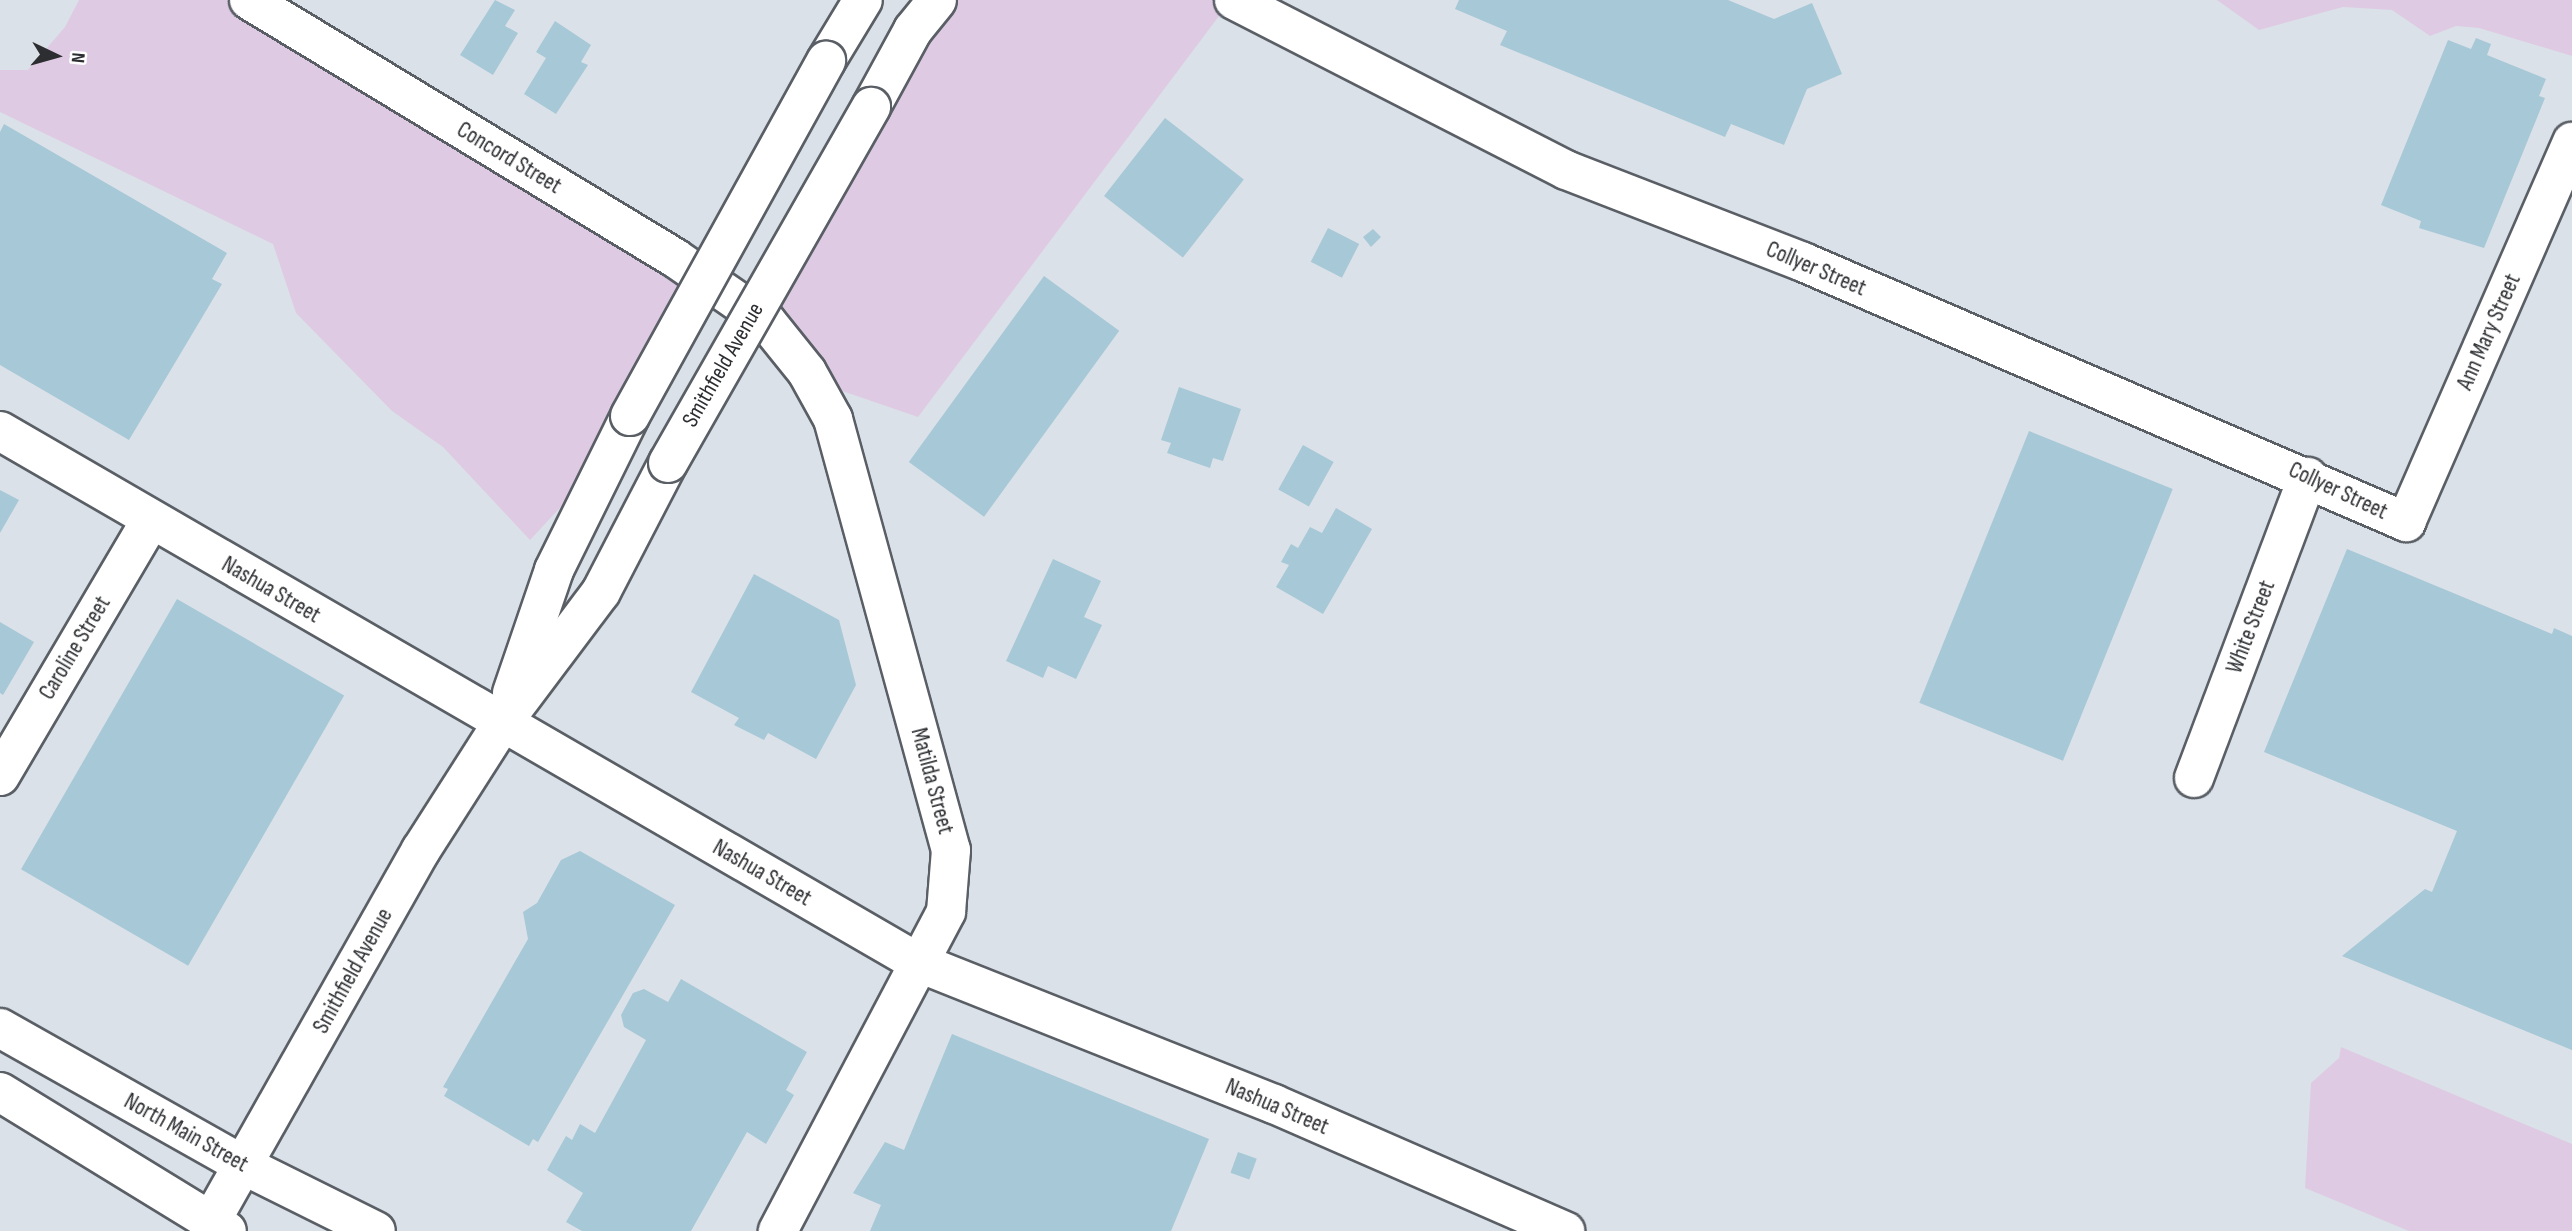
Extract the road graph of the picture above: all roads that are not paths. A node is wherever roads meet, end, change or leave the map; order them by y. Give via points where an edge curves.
1 (249, 0) edge
2 (863, 0) edge
3 (937, 0) edge
4 (1234, 0) edge
5 (2572, 142) edge
6 (766, 321) joint
7 (0, 431) edge
8 (2308, 477) junction
9 (151, 520) junction
10 (2406, 522) joint
11 (501, 725) junction
12 (0, 776) edge
13 (2194, 778) dead end
14 (917, 962) junction
15 (0, 1028) edge
16 (0, 1092) edge
17 (245, 1166) junction
18 (219, 1226) edge
19 (376, 1231) edge
20 (778, 1231) edge
21 (1565, 1231) edge

1 - 6 street, Concord Street via 675,258
2 - 11 street, Smithfield Avenue, bridge via 630,416 554,570
3 - 11 street, Smithfield Avenue, bridge via 914,30 667,463 601,592
4 - 8 street, Collyer Street via 1566,170 1803,262
5 - 10 street, Ann Mary Street
6 - 14 street, Matilda Street via 807,372 834,419 951,849 946,912
7 - 9 street, Nashua Street
8 - 10 street, Collyer Street
8 - 13 street, White Street
9 - 11 street, Nashua Street
9 - 12 street, Caroline Street
11 - 14 street, Nashua Street
11 - 17 street, Smithfield Avenue via 421,850
14 - 20 street, Matilda Street
14 - 21 street, Nashua Street via 1274,1104
15 - 17 street, North Main Street
16 - 18 street
17 - 18 street, Smithfield Avenue
17 - 19 street, North Main Street

